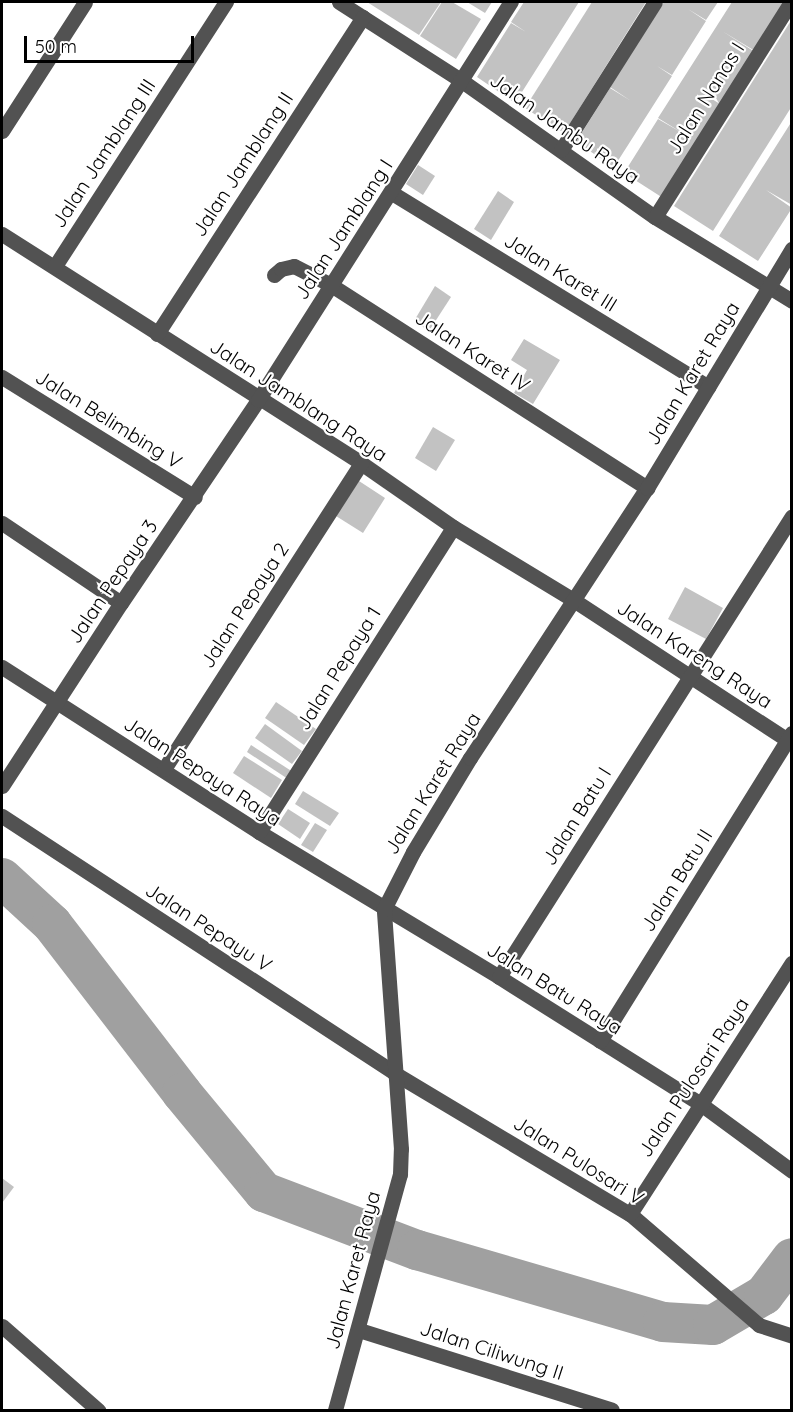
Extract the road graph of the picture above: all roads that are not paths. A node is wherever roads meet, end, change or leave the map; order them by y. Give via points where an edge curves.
1 (85, 2) edge
2 (226, 2) edge
3 (339, 2) edge
4 (511, 2) edge
5 (654, 2) edge
6 (791, 2) edge
7 (363, 17) junction
8 (462, 81) junction
9 (2, 131) edge
10 (561, 150) junction
11 (392, 193) junction
12 (655, 217) junction
13 (2, 234) edge
14 (792, 249) edge
15 (55, 266) junction
16 (274, 274) dead end
17 (331, 285) junction
18 (768, 286) junction
19 (792, 301) edge
20 (157, 334) junction
21 (2, 377) edge
22 (708, 387) junction
23 (258, 400) junction
24 (361, 463) junction
25 (647, 488) junction
26 (195, 497) junction
27 (792, 516) edge
28 (2, 523) edge
29 (453, 527) junction
30 (575, 601) junction
31 (121, 603) junction
32 (2, 667) edge
33 (689, 677) junction
34 (56, 703) junction
35 (790, 739) edge
36 (164, 769) junction
37 (2, 786) edge
38 (2, 816) edge
39 (259, 832) junction
40 (384, 909) junction
41 (792, 963) edge
42 (499, 977) junction
43 (600, 1041) junction
44 (394, 1073) junction
45 (702, 1105) junction
46 (792, 1171) edge
47 (630, 1214) junction
48 (2, 1326) edge
49 (358, 1329) junction
50 (792, 1336) edge
51 (602, 1409) edge
52 (98, 1410) edge
53 (335, 1410) edge

1 - 9 street
2 - 15 street, Jalan Jamblang III
3 - 7 street, Jalan Jambu Raya
4 - 8 street, Jalan Jamblang I
5 - 10 street
6 - 12 street, Jalan Nanas I
7 - 8 street, Jalan Jambu Raya
7 - 20 street, Jalan Jamblang II
8 - 10 street, Jalan Jambu Raya
8 - 11 street, Jalan Jamblang I
10 - 12 street, Jalan Jambu Raya
11 - 17 street, Jalan Jamblang I
11 - 22 street, Jalan Karet III
12 - 18 street, Jalan Jambu Raya
13 - 15 street, Jalan Jamblang Raya
14 - 18 street, Jalan Karet Raya
15 - 20 street, Jalan Jamblang Raya
16 - 17 street, Jalan Karet IV via 294,266
17 - 23 street, Jalan Jamblang I
17 - 25 street, Jalan Karet IV
18 - 19 street, Jalan Jambu Raya
18 - 22 street, Jalan Karet Raya
20 - 23 street, Jalan Jamblang Raya
21 - 26 street, Jalan Belimbing V
22 - 25 street, Jalan Karet Raya
23 - 24 street, Jalan Jamblang Raya
23 - 26 street, Jalan Pepaya 3
24 - 29 street, Jalan Jamblang Raya
24 - 36 street, Jalan Pepaya 2
25 - 30 street, Jalan Karet Raya
26 - 31 street, Jalan Pepaya 3
27 - 33 street, Jalan Batu I
28 - 31 street
29 - 30 street, Jalan Jamblang Raya
29 - 39 street, Jalan Pepaya 1
30 - 33 street, Jalan Kareng Raya
30 - 40 street, Jalan Karet Raya via 470,758 413,852
31 - 34 street, Jalan Pepaya 3
32 - 34 street, Jalan Pepaya Raya
33 - 35 street, Jalan Kareng Raya
33 - 42 street, Jalan Batu I
34 - 36 street, Jalan Pepaya Raya
34 - 37 street, Jalan Pepaya 3
35 - 43 street, Jalan Batu II
36 - 39 street, Jalan Pepaya Raya
38 - 44 street, Jalan Pepayu V
39 - 40 street, Jalan Pepaya Raya
40 - 42 street, Jalan Batu Raya
40 - 44 street, Jalan Karet Raya
41 - 45 street, Jalan Pulosari Raya
42 - 43 street, Jalan Batu Raya
43 - 45 street, Jalan Batu Raya
44 - 47 street, Jalan Pulosari V
44 - 49 street, Jalan Karet Raya via 400,1174
45 - 46 street, Jalan Batu Raya
45 - 47 street, Jalan Pulosari Raya
47 - 50 street, Jalan Pulosari V via 759,1325
48 - 52 street
49 - 51 street, Jalan Ciliwung II
49 - 53 street, Jalan Karet Raya

